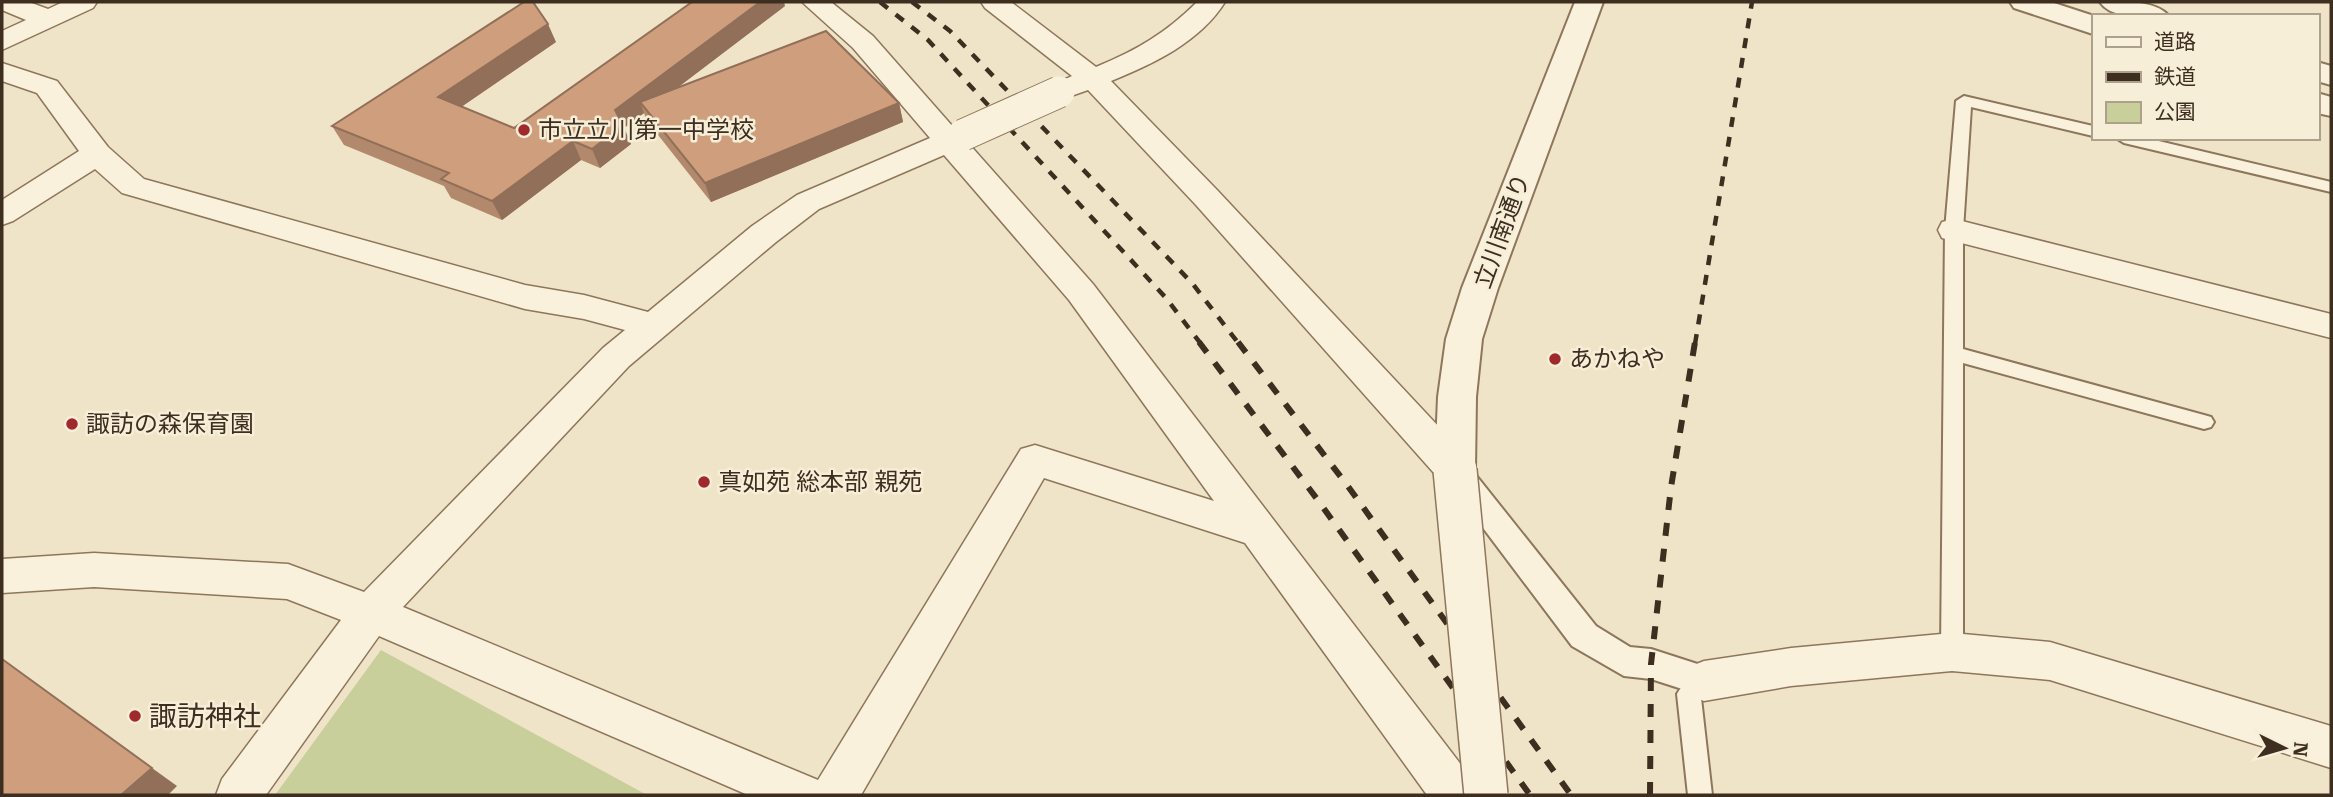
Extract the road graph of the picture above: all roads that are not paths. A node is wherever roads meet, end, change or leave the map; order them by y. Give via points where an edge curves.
1 (6, 2) edge
2 (85, 2) edge
3 (815, 2) edge
4 (995, 2) edge
5 (1212, 2) edge
6 (1589, 2) edge
7 (2024, 2) edge
8 (2114, 2) edge
9 (2149, 14) edge
10 (48, 19) junction
11 (2092, 26) edge
12 (2, 42) edge
13 (1091, 77) junction
14 (8, 80) edge
15 (2092, 131) edge
16 (955, 138) junction
17 (2132, 140) edge
18 (97, 154) junction
19 (2331, 187) edge
20 (2, 214) edge
21 (1954, 230) junction
22 (655, 326) junction
23 (2331, 326) edge
24 (1952, 353) junction
25 (2204, 422) dead end
26 (1455, 470) junction
27 (1261, 532) junction
28 (2, 576) edge
29 (372, 613) junction
30 (1952, 652) junction
31 (1704, 681) junction
32 (2331, 747) edge
33 (239, 795) edge
34 (801, 795) edge
35 (835, 795) edge
36 (1455, 795) edge
37 (1486, 795) edge
38 (1700, 795) edge

1 - 10 street
2 - 10 street
3 - 16 street via 863,43
4 - 13 street
5 - 13 street via 1183,32 1151,52
6 - 26 street, 立川南通り via 1464,339
7 - 11 street
8 - 9 street
10 - 12 street
13 - 16 street, bridge
13 - 26 street
14 - 18 street via 47,87
15 - 21 lane via 1964,100
16 - 22 street via 808,202
16 - 27 street via 1081,292
17 - 19 lane
18 - 20 street
18 - 22 street via 133,186 525,297
21 - 23 street
21 - 24 lane
22 - 29 street via 617,357
24 - 25 lane
24 - 30 lane
26 - 31 street via 1584,636 1624,661
26 - 37 street, 立川南通り, bridge
27 - 35 street via 1035,460
27 - 36 street
28 - 29 street via 94,570 288,582
29 - 33 street
29 - 34 street
30 - 31 street via 1791,667
30 - 32 street via 2050,661
31 - 38 lane via 1689,694

